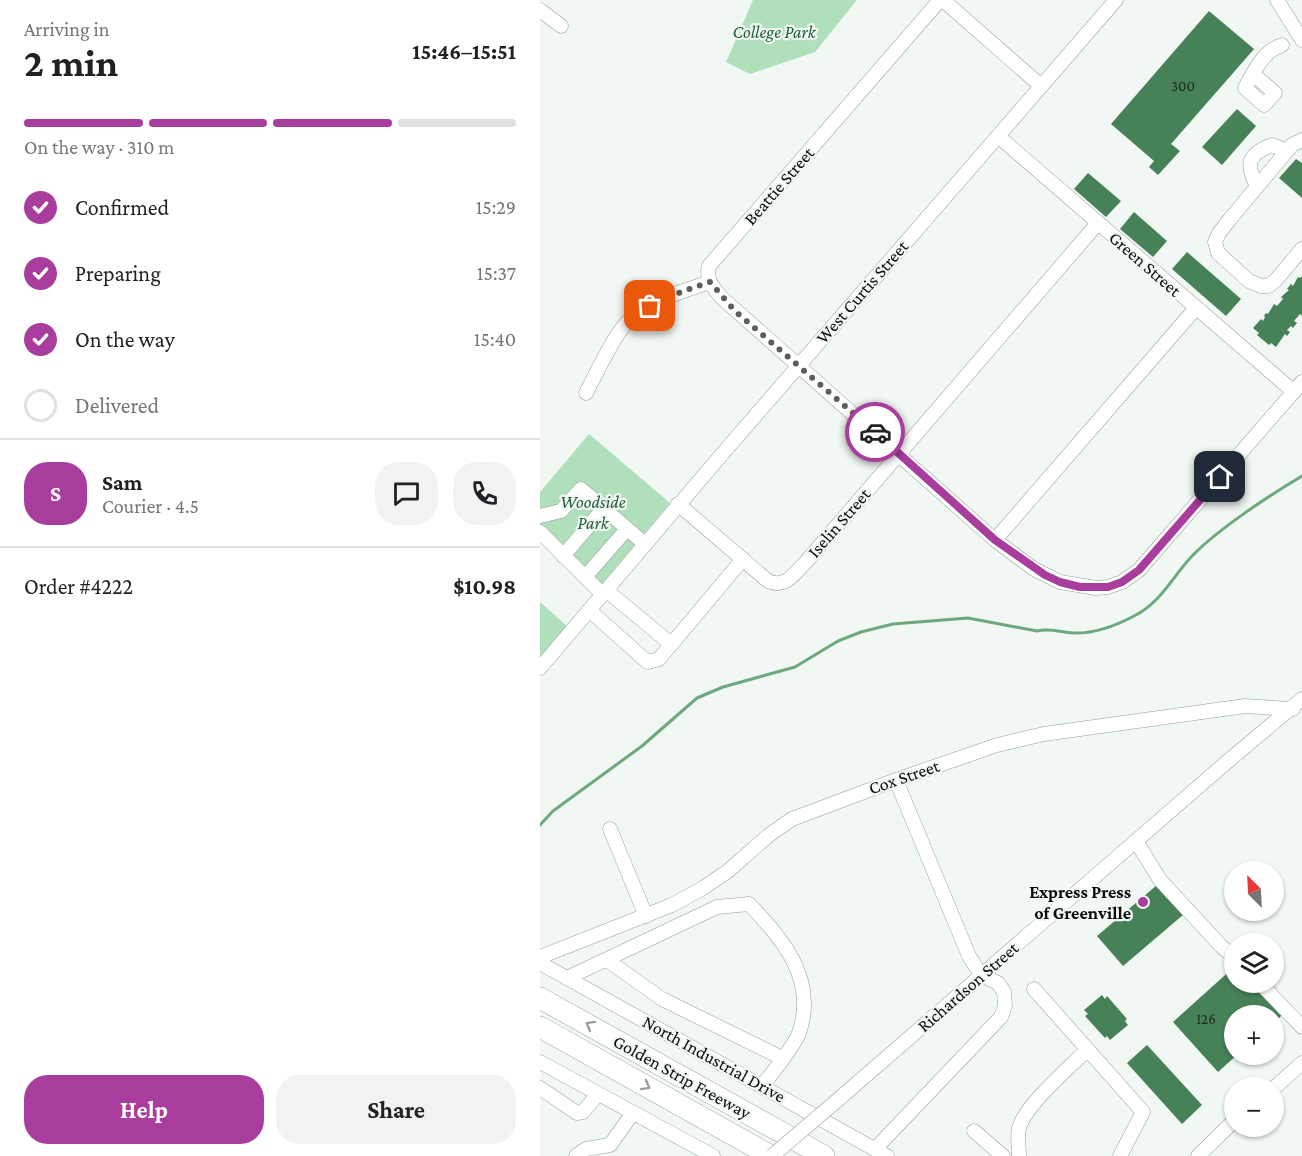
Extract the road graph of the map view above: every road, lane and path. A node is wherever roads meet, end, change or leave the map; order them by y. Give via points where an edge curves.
1 (941, 0) edge
2 (1116, 0) edge
3 (1277, 0) edge
4 (540, 10) edge
5 (561, 26) dead end
6 (1302, 40) edge
7 (1282, 45) dead end
8 (1253, 74) dead end
9 (1041, 86) junction
10 (998, 136) junction
11 (1302, 140) edge
12 (1286, 152) junction
13 (1257, 186) junction
14 (1098, 223) junction
15 (1302, 249) edge
16 (710, 282) junction
17 (1196, 308) junction
18 (799, 366) junction
19 (1298, 387) edge
20 (586, 393) dead end
21 (899, 453) junction
22 (678, 504) junction
23 (604, 508) junction
24 (540, 516) edge
25 (627, 529) junction
26 (540, 532) edge
27 (995, 540) junction
28 (645, 544) junction
29 (563, 556) junction
30 (743, 559) junction
31 (585, 578) junction
32 (604, 592) junction
33 (589, 610) junction
34 (671, 644) junction
35 (540, 668) edge
36 (1302, 699) edge
37 (1296, 709) edge
38 (896, 780) junction
39 (610, 829) dead end
40 (1136, 841) junction
41 (646, 916) junction
42 (1224, 949) edge
43 (540, 957) edge
44 (607, 960) junction
45 (540, 963) edge
46 (981, 975) junction
47 (567, 978) junction
48 (1034, 989) dead end
49 (1269, 993) edge
50 (540, 998) edge
51 (540, 1027) edge
52 (1302, 1027) edge
53 (1088, 1050) junction
54 (783, 1058) junction
55 (540, 1062) edge
56 (1302, 1064) edge
57 (1284, 1079) edge
58 (762, 1086) junction
59 (540, 1088) edge
60 (598, 1094) junction
61 (633, 1113) junction
62 (974, 1131) dead end
63 (1224, 1131) edge
64 (611, 1151) edge
65 (881, 1153) edge
66 (576, 1156) edge
67 (713, 1156) edge
68 (772, 1156) edge
69 (824, 1156) edge
70 (1003, 1156) edge
71 (1019, 1156) edge
72 (1120, 1156) edge
73 (1198, 1156) edge

1 - 9 street
1 - 16 street, Beattie Street via 712,262 708,270
2 - 9 street, West Curtis Street
3 - 6 street
4 - 5 street
7 - 8 street via 1264,55
9 - 10 street, West Curtis Street
10 - 14 street, Green Street
10 - 18 street, West Curtis Street
11 - 12 street
12 - 13 street
12 - 13 street via 1272,145 1259,150 1250,161 1249,171
13 - 15 street via 1219,233 1215,242 1218,252 1249,281 1268,286
14 - 17 street, Green Street
14 - 21 street, Iselin Street
16 - 18 street via 735,311
16 - 20 street via 661,299 639,312 621,329
17 - 19 street, Green Street
17 - 27 street
18 - 21 street
18 - 22 street, West Curtis Street
19 - 27 street via 1139,570 1122,582 1096,588 1060,582
21 - 27 street
21 - 30 street, Iselin Street via 785,582 768,581
22 - 28 street, West Curtis Street
22 - 30 street, Iselin Street
23 - 24 street via 581,489 561,511
23 - 25 street
23 - 29 street
25 - 28 street
25 - 31 street
26 - 29 street
28 - 32 street, West Curtis Street
29 - 31 street
30 - 34 street
31 - 32 street
32 - 33 street, West Curtis Street
32 - 34 street
33 - 34 street via 648,662 658,659
33 - 35 street, West Curtis Street
36 - 37 street
37 - 38 street, Cox Street via 1245,706 1044,734 996,745
37 - 40 street, Richardson Street
38 - 41 street, Cox Street via 792,819 704,888
38 - 46 street via 969,956
39 - 41 street
40 - 42 street via 1160,880
40 - 46 street, Richardson Street
41 - 43 street, Cox Street
44 - 47 street
44 - 54 street via 662,999
44 - 54 street via 717,908 749,904 775,931 799,970 806,1000 799,1035
45 - 47 street, North Industrial Drive
46 - 65 street via 998,983 1005,992 1001,1017
46 - 68 street, Richardson Street, bridge
47 - 58 street, North Industrial Drive
48 - 53 street
49 - 52 street
69 -> 50 highway, Golden Strip Freeway
51 -> 68 highway, Golden Strip Freeway
53 - 71 street via 1022,1119 1018,1130
53 - 72 street via 1143,1112
54 - 58 street
55 - 60 street
56 - 57 street
58 - 65 street, North Industrial Drive
59 - 60 street via 577,1113 583,1112
60 - 61 street
61 - 64 street
61 - 67 street
62 - 70 street
63 - 73 street
64 - 66 street via 586,1149

